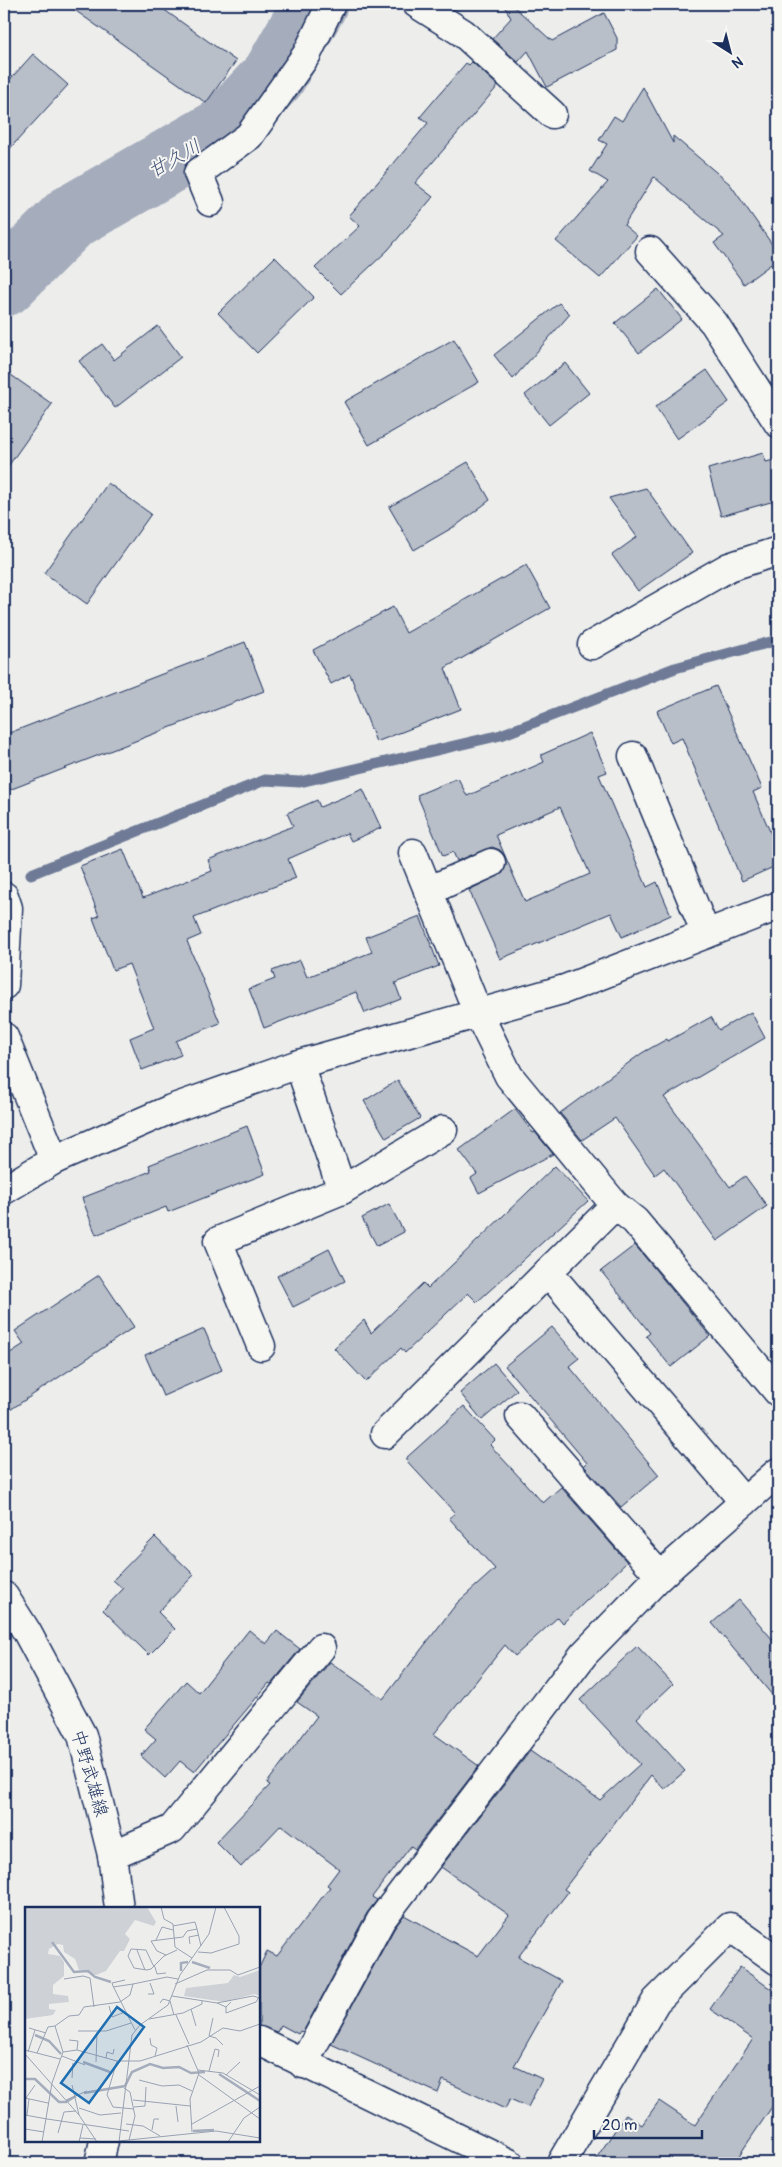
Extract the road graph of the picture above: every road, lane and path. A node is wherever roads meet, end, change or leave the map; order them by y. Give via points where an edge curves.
1 (331, 4) edge
2 (417, 4) edge
3 (552, 114) dead end
4 (210, 202) dead end
5 (650, 251) dead end
6 (778, 423) edge
7 (778, 551) edge
8 (592, 645) dead end
9 (633, 756) dead end
10 (413, 853) dead end
11 (491, 862) dead end
12 (428, 891) junction
13 (4, 896) edge
14 (778, 906) edge
15 (706, 934) junction
16 (4, 985) edge
17 (478, 1013) junction
18 (4, 1037) edge
19 (299, 1064) junction
20 (443, 1130) dead end
21 (54, 1160) junction
22 (4, 1190) edge
23 (342, 1190) junction
24 (615, 1206) junction
25 (548, 1272) junction
26 (261, 1346) dead end
27 (778, 1392) edge
28 (520, 1416) dead end
29 (385, 1434) dead end
30 (778, 1472) edge
31 (744, 1502) junction
32 (660, 1576) junction
33 (4, 1596) edge
34 (321, 1648) dead end
35 (112, 1855) junction
36 (119, 1907) edge
37 (778, 1962) edge
38 (260, 2042) edge
39 (304, 2064) junction
40 (104, 2142) edge
41 (99, 2163) edge
42 (509, 2163) edge
43 (561, 2163) edge

1 - 4 street via 307,54 249,136 198,173
2 - 3 street via 463,33
5 - 6 street via 714,322
7 - 8 street via 729,567
9 - 15 street
10 - 12 street
11 - 12 street
12 - 17 street
13 - 16 street via 8,908
14 - 15 street
15 - 17 street via 566,988
17 - 19 street
17 - 24 street via 509,1076
18 - 21 street
19 - 21 street via 171,1109
19 - 23 street
20 - 23 street
21 - 22 street
23 - 26 street via 218,1241
24 - 25 street
24 - 27 street via 635,1222
25 - 29 street
25 - 31 street
28 - 32 street
30 - 31 street
31 - 32 street
32 - 39 street via 584,1654 381,1920
33 - 35 street, 中野武雄線 via 82,1734
34 - 35 street via 172,1829
35 - 36 street, 中野武雄線
37 - 43 street via 730,1927 656,2001
38 - 39 street
39 - 42 street
40 - 41 street

